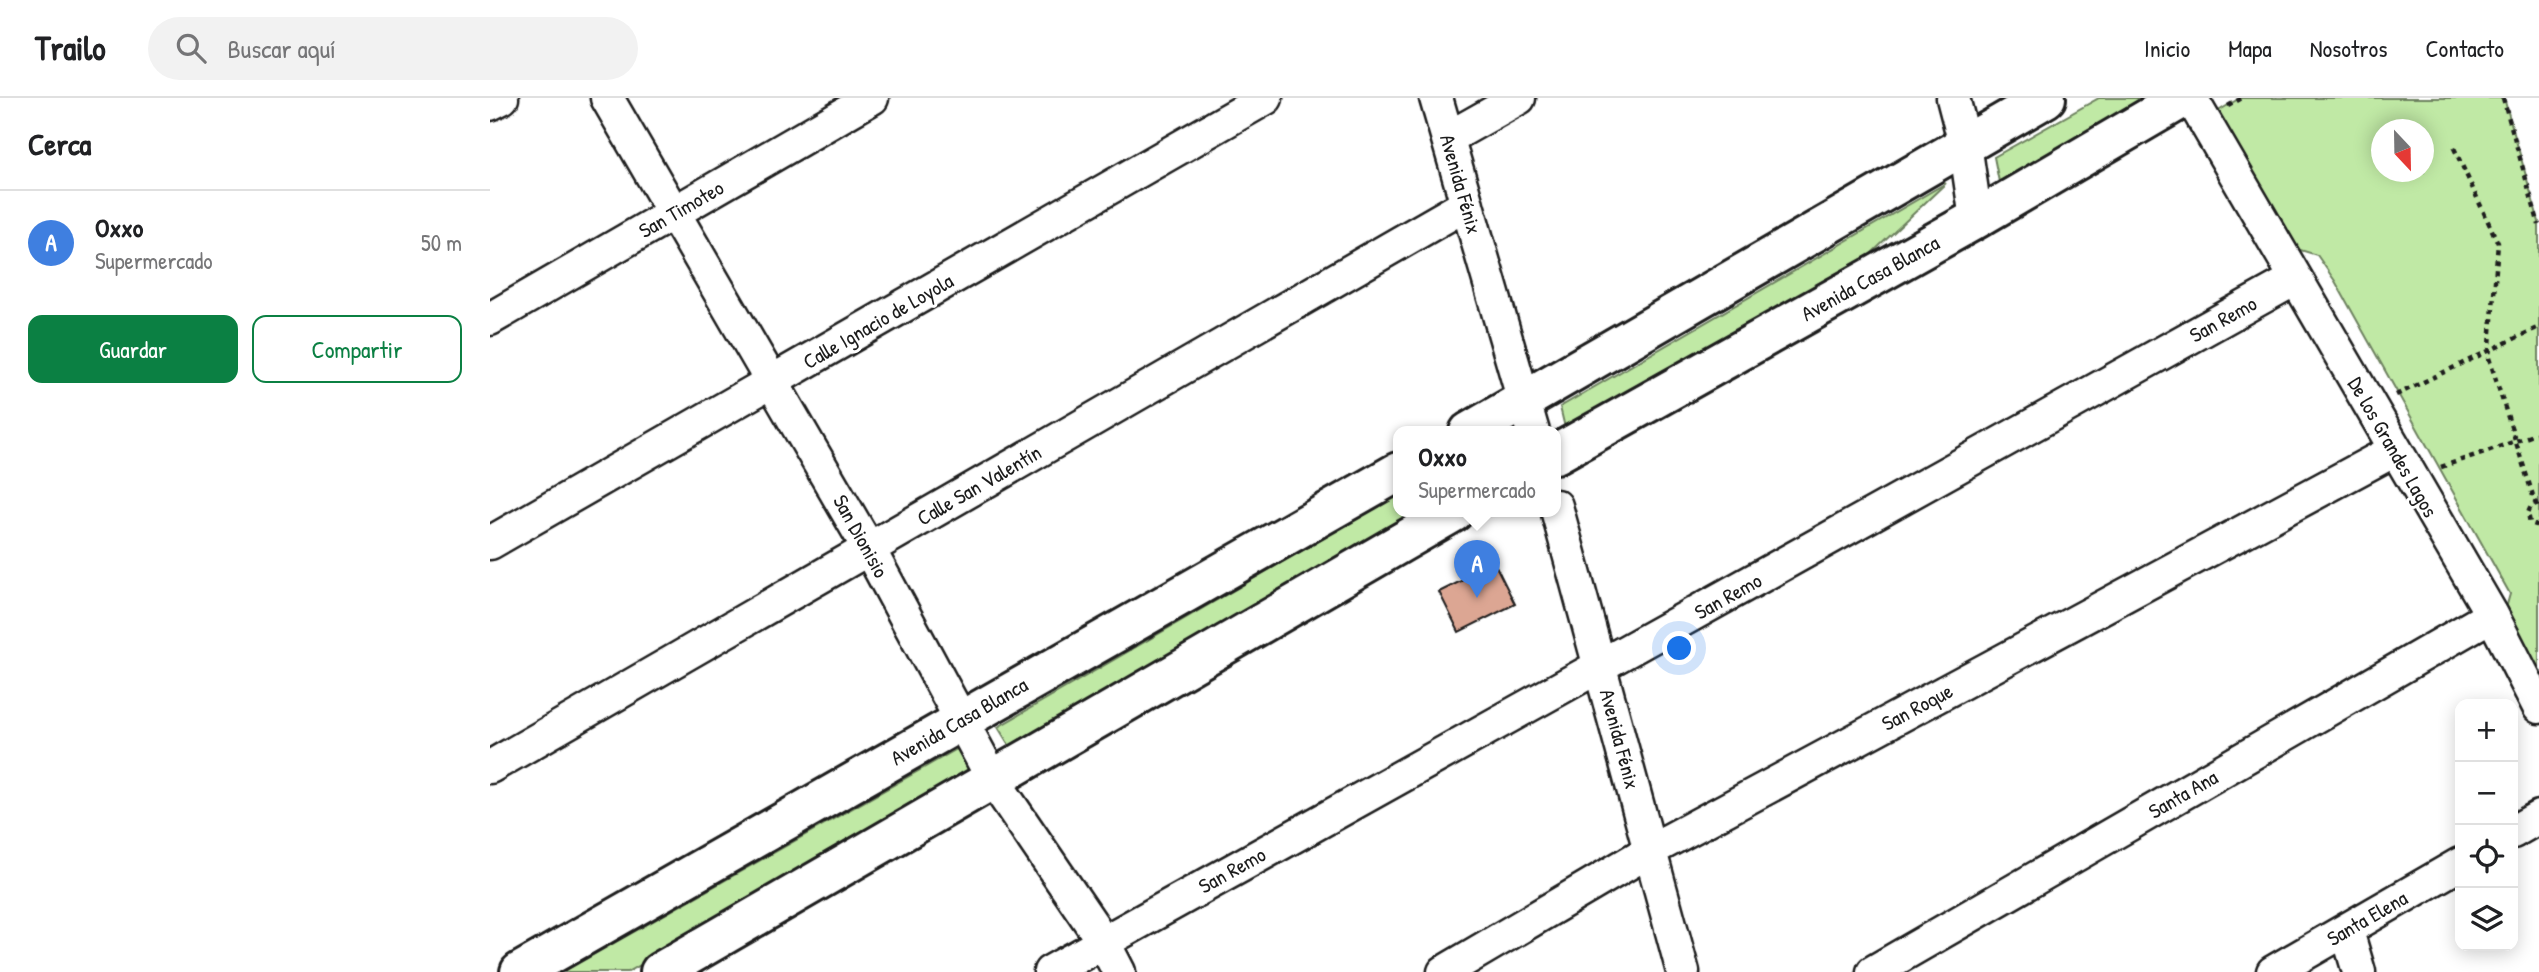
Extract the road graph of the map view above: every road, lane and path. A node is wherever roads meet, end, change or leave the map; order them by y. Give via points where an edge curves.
1 (502, 98) edge
2 (607, 98) edge
3 (872, 98) edge
4 (1266, 98) edge
5 (1436, 98) edge
6 (1519, 98) edge
7 (1953, 98) edge
8 (2046, 98) edge
9 (2183, 98) edge
10 (2191, 98) edge
11 (2503, 98) edge
12 (490, 104) edge
13 (1448, 138) junction
14 (1965, 144) junction
15 (2454, 148) dead end
16 (1467, 204) junction
17 (675, 212) junction
18 (1976, 219) junction
19 (2539, 225) edge
20 (2295, 279) junction
21 (490, 319) edge
22 (2539, 327) edge
23 (2489, 351) junction
24 (772, 382) junction
25 (2395, 395) dead end
26 (1528, 417) edge
27 (1493, 426) edge
28 (2539, 433) edge
29 (2516, 442) junction
30 (2395, 450) junction
31 (1561, 451) edge
32 (2435, 469) dead end
33 (1393, 475) edge
34 (2538, 504) edge
35 (1445, 517) edge
36 (1559, 517) edge
37 (2539, 526) edge
38 (490, 542) edge
39 (869, 549) junction
40 (2492, 615) junction
41 (1601, 667) junction
42 (2539, 707) edge
43 (959, 720) junction
44 (490, 767) edge
45 (994, 781) junction
46 (2539, 817) edge
47 (2518, 829) edge
48 (1650, 851) junction
49 (2455, 866) edge
50 (2347, 930) junction
51 (1102, 941) junction
52 (520, 972) edge
53 (660, 972) edge
54 (1050, 972) edge
55 (1119, 972) edge
56 (1444, 972) edge
57 (1683, 972) edge
58 (1873, 972) edge
59 (2273, 972) edge
60 (2359, 972) edge

1 - 12 street
2 - 17 street, San Dionisio
3 - 17 street, San Timoteo
4 - 24 street, Calle Ignacio de Loyola
5 - 13 street, Avenida Fénix
6 - 13 street
7 - 14 street
8 - 14 street
9 - 18 street, Avenida Casa Blanca
10 - 20 street, De los Grandes Lagos
11 - 19 path
13 - 16 street, Avenida Fénix
14 - 18 street
14 - 26 street
15 - 23 path via 2498,243
16 - 26 street, Avenida Fénix
16 - 39 street, Calle San Valentín
17 - 21 street, San Timoteo
17 - 24 street, San Dionisio
18 - 31 street, Avenida Casa Blanca
20 - 30 street, De los Grandes Lagos
20 - 41 street, San Remo
22 - 23 path
23 - 25 path
23 - 29 path
24 - 38 street, Calle Ignacio de Loyola
24 - 39 street, San Dionisio
26 - 27 street
28 - 29 path
29 - 32 path
29 - 34 path
30 - 40 street, De los Grandes Lagos
30 - 48 street, San Roque
33 - 43 street, Avenida Casa Blanca
34 - 37 path via 2529,508 2528,516 2530,523
35 - 45 street
36 - 41 street, Avenida Fénix
39 - 43 street, San Dionisio
39 - 44 street, Calle San Valentín
40 - 42 street, De los Grandes Lagos
40 - 58 street, Santa Ana
41 - 48 street, Avenida Fénix
41 - 51 street, San Remo
43 - 45 street, San Dionisio
43 - 52 street, Avenida Casa Blanca
45 - 51 street, San Dionisio
45 - 53 street
46 - 47 street
48 - 56 street, San Roque
48 - 57 street, Avenida Fénix
49 - 50 street, Santa Elena
50 - 59 street, Santa Elena
50 - 60 street
51 - 54 street, San Remo
51 - 55 street, San Dionisio

